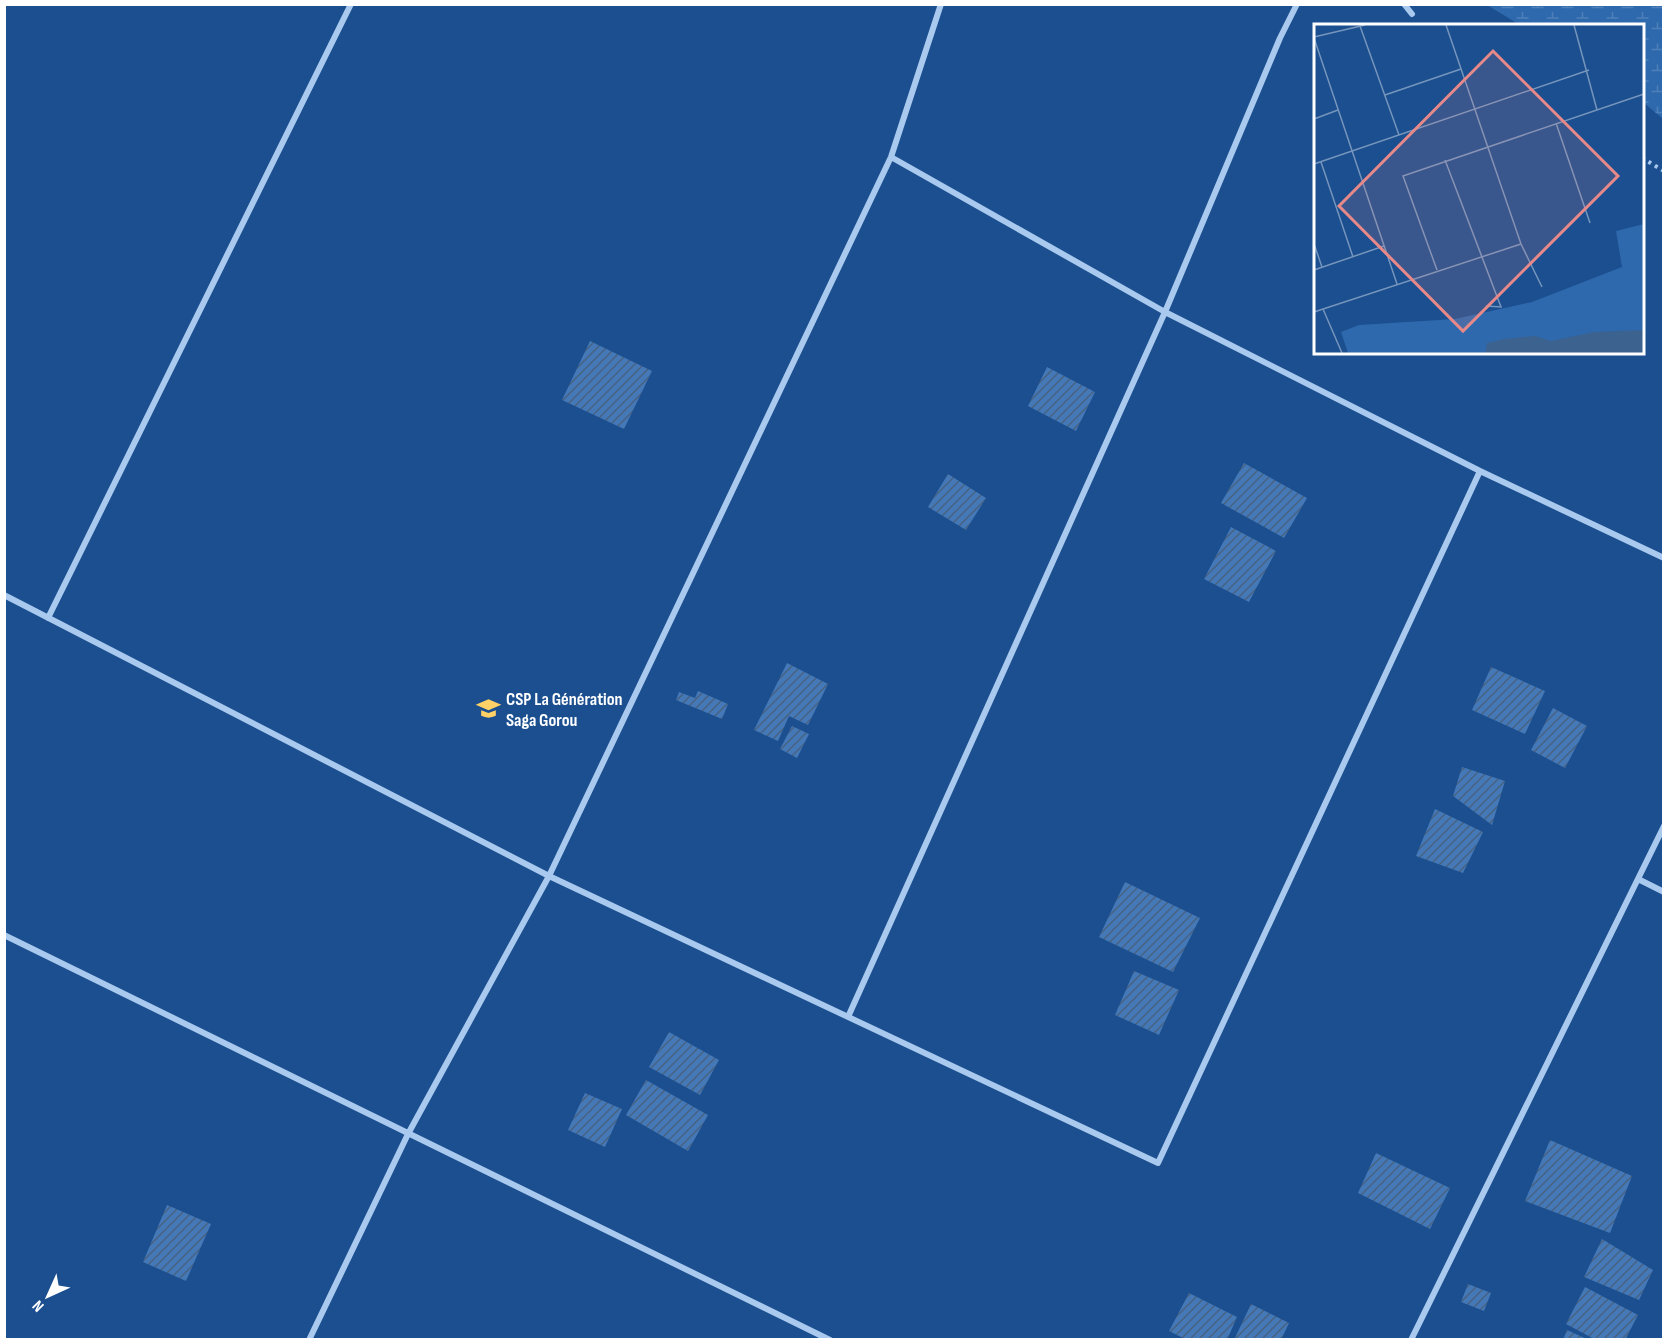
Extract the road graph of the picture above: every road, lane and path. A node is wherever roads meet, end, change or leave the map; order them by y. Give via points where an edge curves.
1 (351, 4) edge
2 (941, 4) edge
3 (1297, 4) edge
4 (1404, 4) edge
5 (1412, 14) dead end
6 (891, 157) junction
7 (1644, 159) edge
8 (1664, 171) edge
9 (1165, 312) junction
10 (1480, 471) junction
11 (1664, 558) edge
12 (4, 595) edge
13 (48, 618) junction
14 (1664, 826) edge
15 (549, 876) junction
16 (1638, 879) junction
17 (1664, 892) edge
18 (4, 935) edge
19 (848, 1017) junction
20 (408, 1134) junction
21 (309, 1340) edge
22 (830, 1340) edge
23 (1411, 1340) edge

1 - 13 street
2 - 6 street
3 - 9 street
4 - 5 street
6 - 9 street
6 - 15 street
7 - 8 path
9 - 10 street
9 - 19 street
10 - 11 street
10 - 19 street via 1158,1163
12 - 13 street
13 - 15 street
14 - 16 street
15 - 19 street
15 - 20 street
16 - 17 street
16 - 23 street
18 - 20 street
20 - 21 street
20 - 22 street

